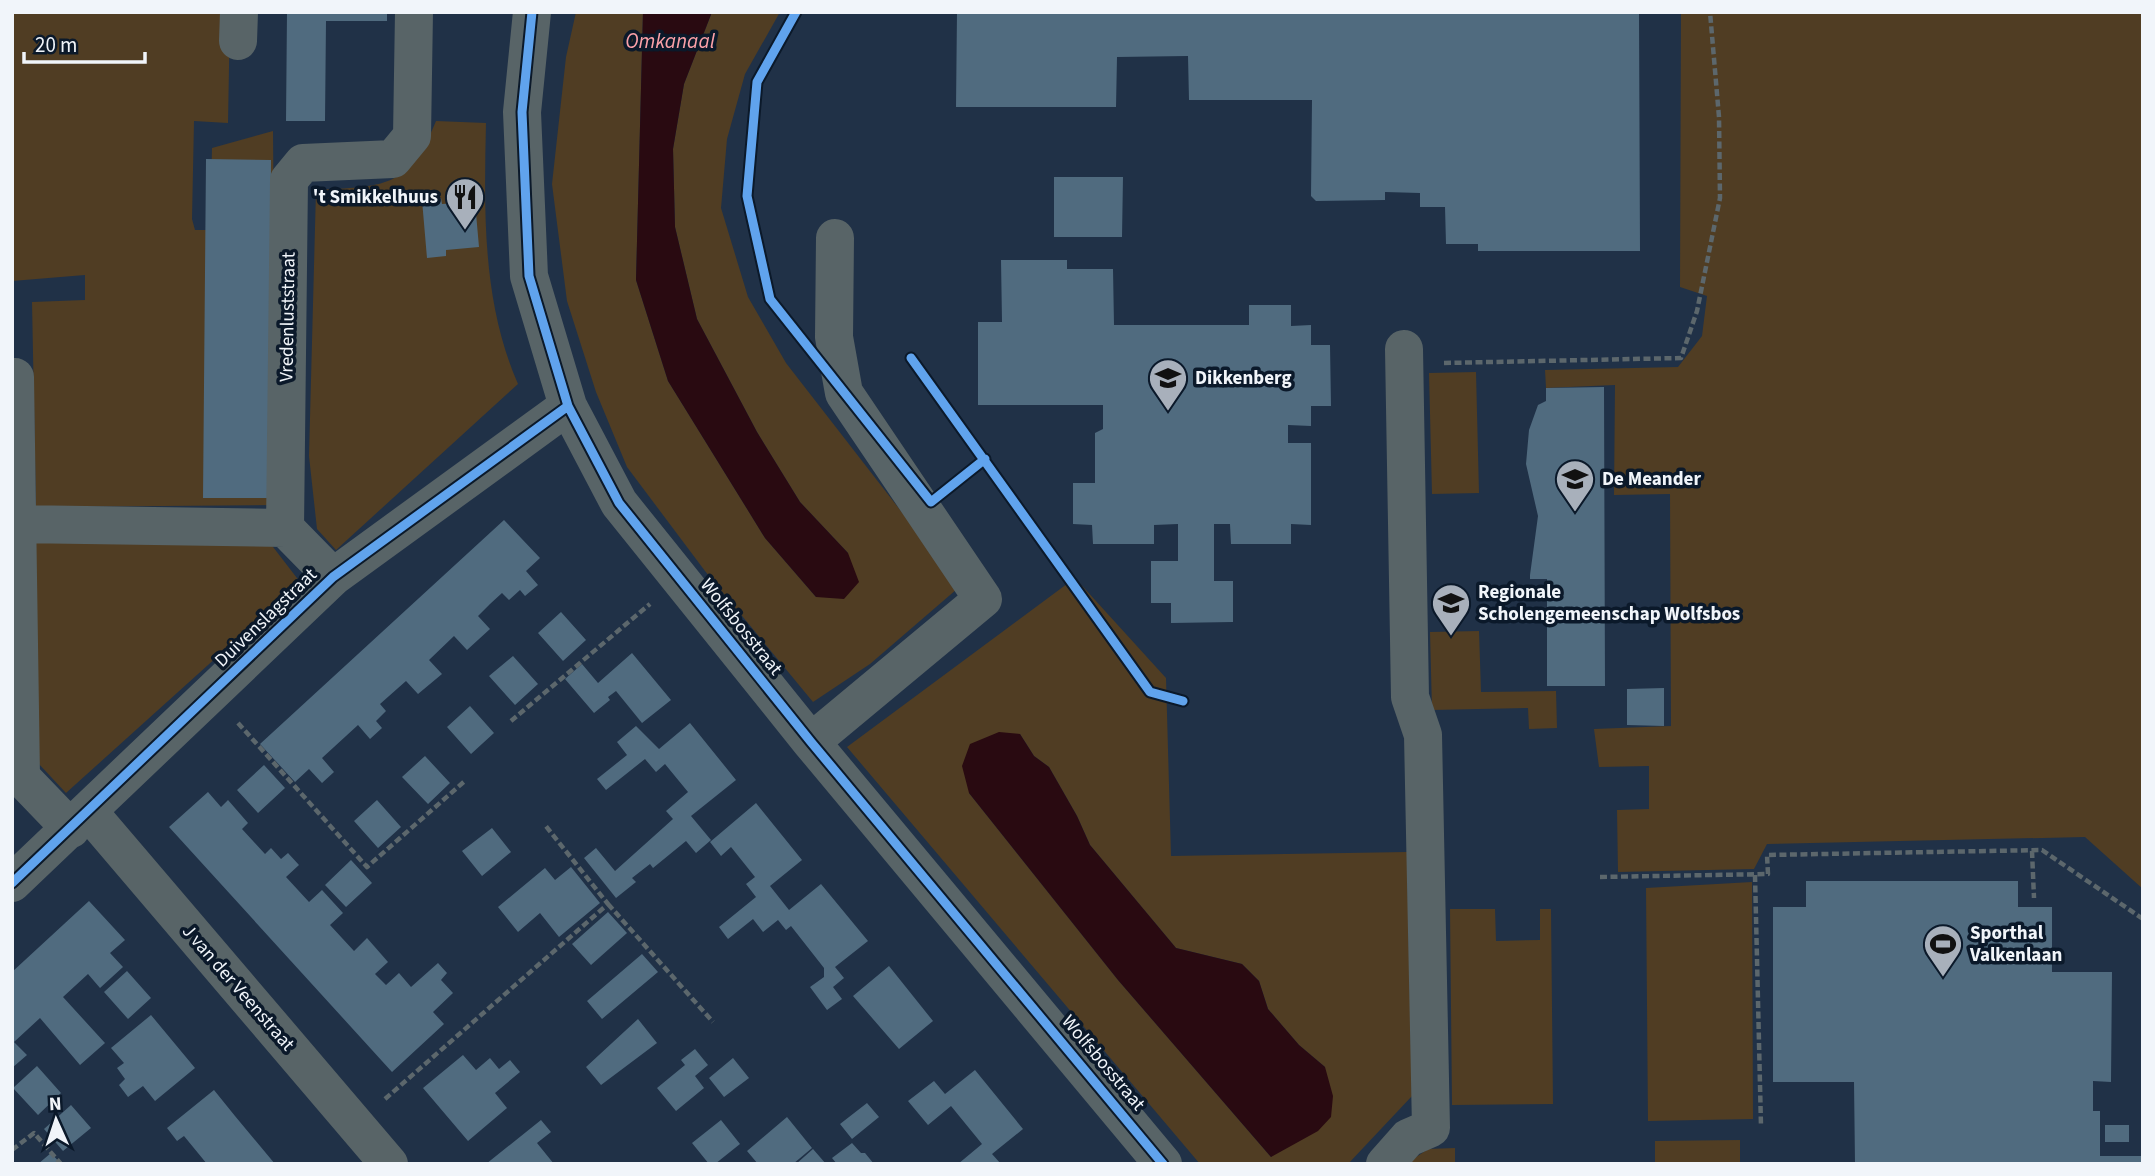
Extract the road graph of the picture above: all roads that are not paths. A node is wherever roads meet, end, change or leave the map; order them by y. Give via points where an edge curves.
1 (414, 12) edge
2 (532, 12) edge
3 (835, 238) dead end
4 (1405, 356) road end
5 (14, 377) edge
6 (568, 406) junction
7 (17, 524) junction
8 (285, 528) junction
9 (333, 577) junction
10 (811, 742) junction
11 (16, 777) edge
12 (80, 820) junction
13 (12, 883) edge
14 (389, 1164) edge
15 (1163, 1164) edge
16 (1385, 1164) edge

1 - 8 street, Vredenluststraat via 412,136 393,159 303,163 289,180
2 - 6 street, Wolfsbosstraat via 522,111 529,276
3 - 10 street via 834,337 844,393 983,599
4 - 16 street via 1410,697 1423,736 1431,1128 1408,1138
5 - 7 street
6 - 9 street, Duivenslagstraat
6 - 10 street, Wolfsbosstraat via 619,503
7 - 8 street
7 - 11 street
8 - 9 street
9 - 12 street, Duivenslagstraat
10 - 15 street, Wolfsbosstraat
11 - 12 street, J van der Veenstraat
12 - 13 street, Duivenslagstraat
12 - 14 street, J van der Veenstraat

